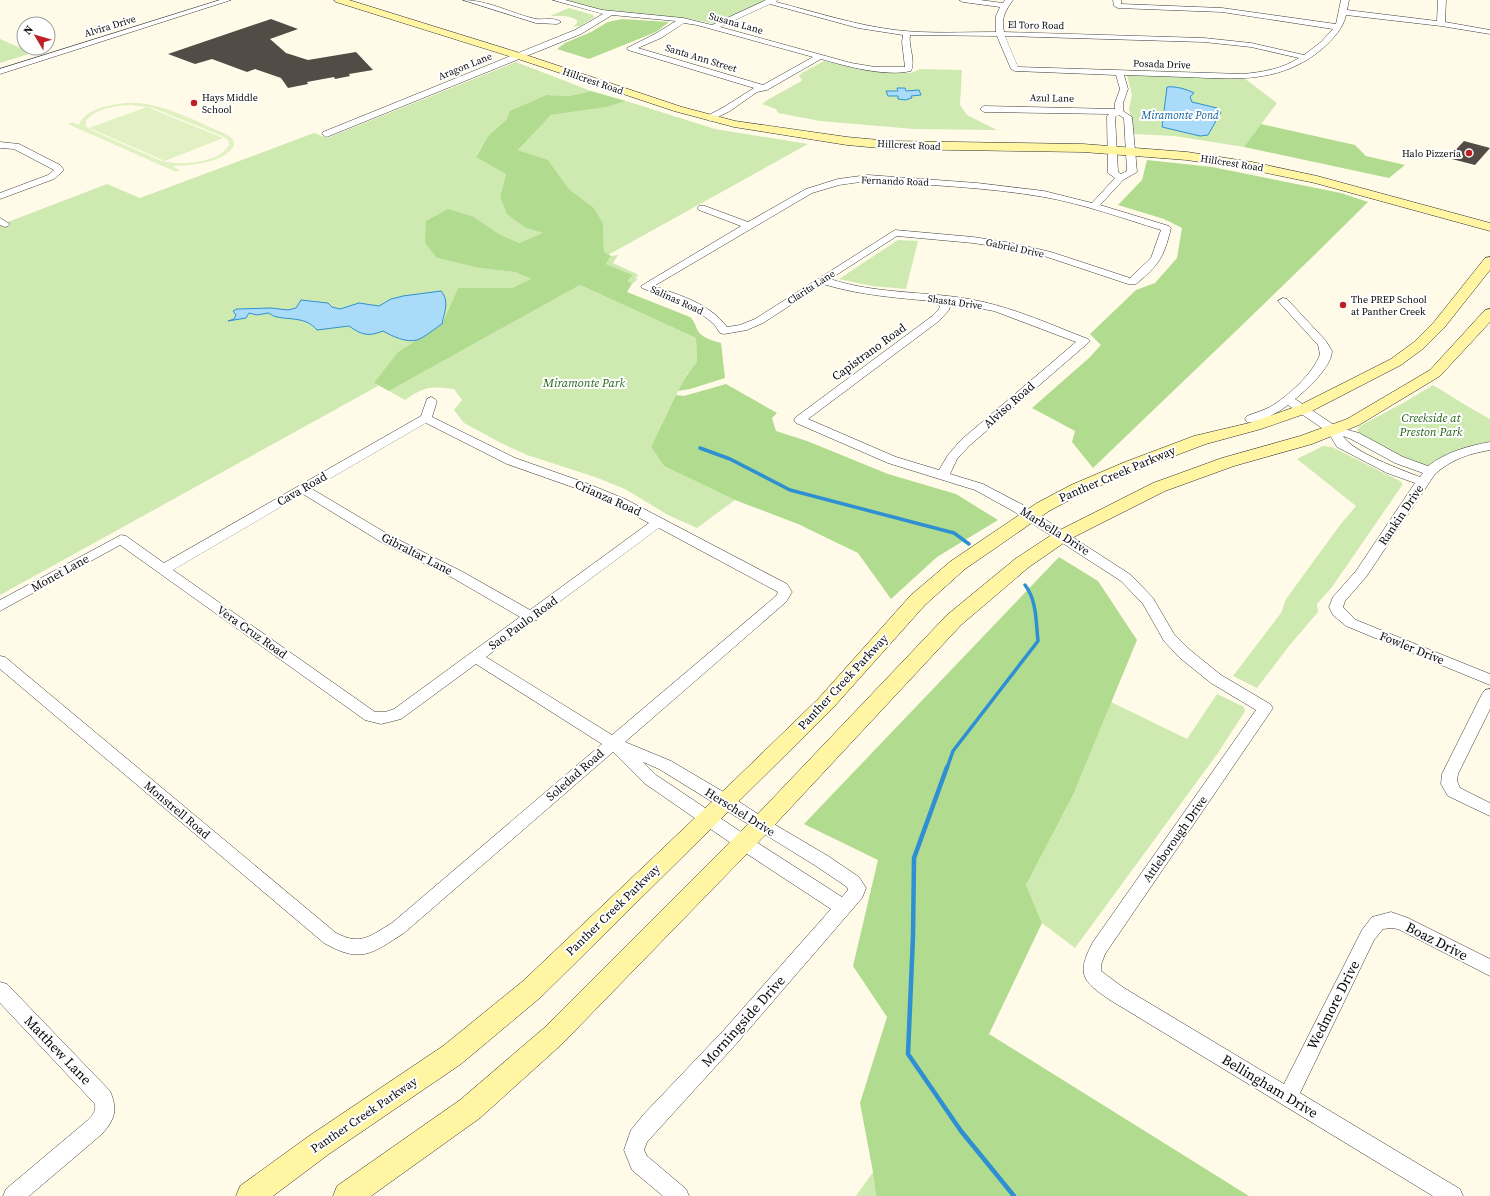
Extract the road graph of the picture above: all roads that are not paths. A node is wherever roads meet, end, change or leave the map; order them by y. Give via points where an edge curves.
1 (227, 0) edge
2 (339, 0) edge
3 (467, 0) edge
4 (497, 0) edge
5 (557, 0) edge
6 (963, 0) edge
7 (1345, 0) edge
8 (1442, 0) edge
9 (772, 1) edge
10 (1209, 1) edge
11 (1006, 2) edge
12 (1117, 3) edge
13 (483, 5) junction
14 (1209, 9) junction
15 (1343, 12) junction
16 (610, 13) junction
17 (435, 18) dead end
18 (683, 20) junction
19 (557, 22) dead end
20 (1440, 24) junction
21 (416, 25) junction
22 (713, 27) junction
23 (1338, 27) junction
24 (1490, 28) edge
25 (1490, 32) edge
26 (907, 33) junction
27 (486, 34) dead end
28 (1001, 34) junction
29 (534, 50) junction
30 (549, 55) dead end
31 (519, 56) junction
32 (819, 57) junction
33 (1304, 57) junction
34 (0, 72) edge
35 (1119, 72) junction
36 (764, 88) junction
37 (712, 105) dead end
38 (727, 109) junction
39 (984, 109) dead end
40 (740, 112) junction
41 (1119, 112) junction
42 (710, 118) junction
43 (723, 121) junction
44 (786, 121) dead end
45 (326, 134) dead end
46 (1113, 144) junction
47 (2, 145) edge
48 (1131, 145) junction
49 (1327, 171) dead end
50 (1120, 178) junction
51 (0, 196) edge
52 (1094, 206) junction
53 (702, 208) dead end
54 (1475, 211) dead end
55 (1490, 215) edge
56 (749, 226) junction
57 (1490, 227) edge
58 (895, 233) joint
59 (1490, 261) edge
60 (822, 280) junction
61 (1132, 282) joint
62 (646, 286) joint
63 (947, 300) junction
64 (1283, 301) dead end
65 (1490, 313) edge
66 (1455, 330) junction
67 (724, 331) joint
68 (1084, 341) joint
69 (431, 401) dead end
70 (1296, 404) junction
71 (426, 418) junction
72 (1251, 419) dead end
73 (800, 420) joint
74 (1333, 430) junction
75 (1490, 446) edge
76 (942, 476) junction
77 (1426, 476) junction
78 (303, 489) junction
79 (1030, 516) junction
80 (659, 522) junction
81 (1062, 536) junction
82 (121, 539) joint
83 (164, 569) junction
84 (785, 592) joint
85 (0, 606) edge
86 (1338, 612) joint
87 (532, 617) junction
88 (475, 657) junction
89 (0, 661) edge
90 (1490, 680) edge
91 (1490, 694) edge
92 (1265, 708) joint
93 (385, 718) joint
94 (613, 743) junction
95 (726, 802) junction
96 (1490, 810) edge
97 (708, 818) junction
98 (762, 825) junction
99 (744, 843) junction
100 (856, 893) joint
101 (844, 906) junction
102 (1383, 920) joint
103 (358, 948) joint
104 (1490, 968) edge
105 (1093, 971) joint
106 (0, 990) edge
107 (1288, 1096) junction
108 (13, 1196) edge
109 (250, 1196) edge
110 (347, 1196) edge
111 (679, 1196) edge
112 (1453, 1196) edge

1 - 34 street, Alvira Drive
2 - 21 main road, Hillcrest Road
3 - 13 street
4 - 13 street
5 - 16 street, Susana Lane
6 - 11 street
7 - 15 street
8 - 20 street
9 - 22 street
9 - 26 street, El Toro Road via 858,26
10 - 14 street
11 - 28 street via 999,12
12 - 14 street
13 - 19 street via 536,21
14 - 23 street
15 - 20 street
15 - 23 street
16 - 18 street, Susana Lane
16 - 29 street, Aragon Lane via 583,30
17 - 21 main road
18 - 22 street, Susana Lane
18 - 36 street, Santa Ann Street via 662,34 631,48
20 - 24 street
20 - 25 street
21 - 31 main road, Hillcrest Road
22 - 32 street, Susana Lane
23 - 33 street, Posada Drive via 1327,40
26 - 28 street, El Toro Road
26 - 32 street, Susana Lane via 905,41 908,69 858,67
27 - 29 main road
28 - 33 street, El Toro Road via 1214,40
28 - 35 street, Posada Drive via 1015,69
29 - 30 main road
29 - 31 street, Aragon Lane
31 - 42 main road, Hillcrest Road
31 - 45 street, Aragon Lane
32 - 36 street
33 - 35 street, Posada Drive via 1284,69 1250,75
35 - 41 street via 1124,89
36 - 38 street via 754,90
36 - 40 street via 765,92
37 - 38 main road
38 - 40 main road
38 - 42 street
39 - 41 street, Azul Lane
40 - 43 street
41 - 46 street via 1111,116
41 - 48 street via 1128,117
42 - 43 main road, Hillcrest Road
43 - 46 main road, Hillcrest Road via 847,141 890,145 1063,147
44 - 46 main road, Hillcrest Road via 906,134 1059,136
46 - 48 main road, Hillcrest Road
46 - 50 street via 1113,173
47 - 51 street via 16,146 57,167 59,171
48 - 49 main road, Hillcrest Road via 1232,152
48 - 50 street via 1132,172
48 - 57 main road, Hillcrest Road via 1296,175
50 - 52 street
52 - 56 street, Fernando Road via 1044,194 995,187 861,178 814,189
52 - 61 street, Fernando Road via 1166,228 1156,261
53 - 56 street
54 - 55 main road
56 - 62 street, Fernando Road
58 - 60 street, Clarita Lane
58 - 61 street, Gabriel Drive via 1012,246 1047,254
59 - 66 main road, Panther Creek Parkway
60 - 63 street, Shasta Drive via 862,291
60 - 67 street, Clarita Lane via 753,324
62 - 67 street, Salinas Road via 701,309
63 - 68 street, Shasta Drive via 991,308
63 - 73 street, Capistrano Road via 944,310 935,319
64 - 70 street via 1326,350 1321,365
65 - 66 main road, Panther Creek Parkway
66 - 70 main road, Panther Creek Parkway via 1419,345 1396,362
66 - 74 main road, Panther Creek Parkway via 1435,374 1353,422
68 - 76 street, Alviso Road via 965,443 952,458
69 - 71 street
70 - 72 street via 1279,407
70 - 74 street
70 - 79 main road, Panther Creek Parkway via 1255,426 1200,440 1131,466 1077,489
71 - 78 street, Cava Road
71 - 80 street, Crianza Road via 497,456 602,493
73 - 76 street, Marbella Drive via 892,460
74 - 77 street via 1341,444 1356,453 1391,470
74 - 81 main road, Panther Creek Parkway via 1228,462 1159,487
75 - 77 street, Rankin Drive via 1443,460
76 - 79 street, Marbella Drive via 991,493
77 - 86 street, Rankin Drive via 1361,574 1338,598
78 - 83 street, Cava Road
78 - 87 street, Gibraltar Lane via 383,538 458,574
79 - 81 street, Marbella Drive
79 - 95 main road, Panther Creek Parkway via 958,565 918,600 824,704
80 - 84 street, Crianza Road via 782,587
80 - 87 street, Sao Paulo Road
81 - 92 street, Marbella Drive via 1134,585 1148,601 1169,637 1194,663
81 - 98 main road, Panther Creek Parkway via 1022,563 954,620
82 - 83 street, Vera Cruz Road
82 - 85 street, Monet Lane
83 - 93 street, Vera Cruz Road via 370,716
84 - 94 street, Soledad Road via 781,599
86 - 90 street, Fowler Drive via 1355,625
87 - 88 street, Sao Paulo Road
88 - 93 street, Sao Paulo Road via 399,714
88 - 94 street, Herschel Drive
89 - 103 street, Monstrell Road via 330,938 343,945
91 - 96 street via 1450,774 1448,783 1451,789 1463,797
92 - 105 street, Attleborough Drive via 1099,948 1094,956
94 - 95 street, Herschel Drive via 665,765
94 - 97 street, Herschel Drive via 650,779
94 - 103 street, Soledad Road via 398,928 372,945
95 - 97 main road, Panther Creek Parkway
95 - 98 street, Herschel Drive
97 - 99 street, Herschel Drive
97 - 109 main road, Panther Creek Parkway via 532,989 452,1055
98 - 99 main road, Panther Creek Parkway
98 - 100 street, Herschel Drive via 853,882 857,888
99 - 101 street, Herschel Drive
99 - 110 main road, Panther Creek Parkway via 554,1036 470,1109
100 - 101 street, Morningside Drive
101 - 111 street, Morningside Drive via 730,1037 638,1137 634,1150 639,1163
102 - 104 street, Boaz Drive via 1402,923
102 - 107 street, Wedmore Drive via 1378,922 1368,935
105 - 107 street, Bellingham Drive via 1097,982 1103,986
106 - 108 street, Matthew Lane via 103,1098 106,1107 104,1115 95,1127
107 - 112 street, Bellingham Drive

